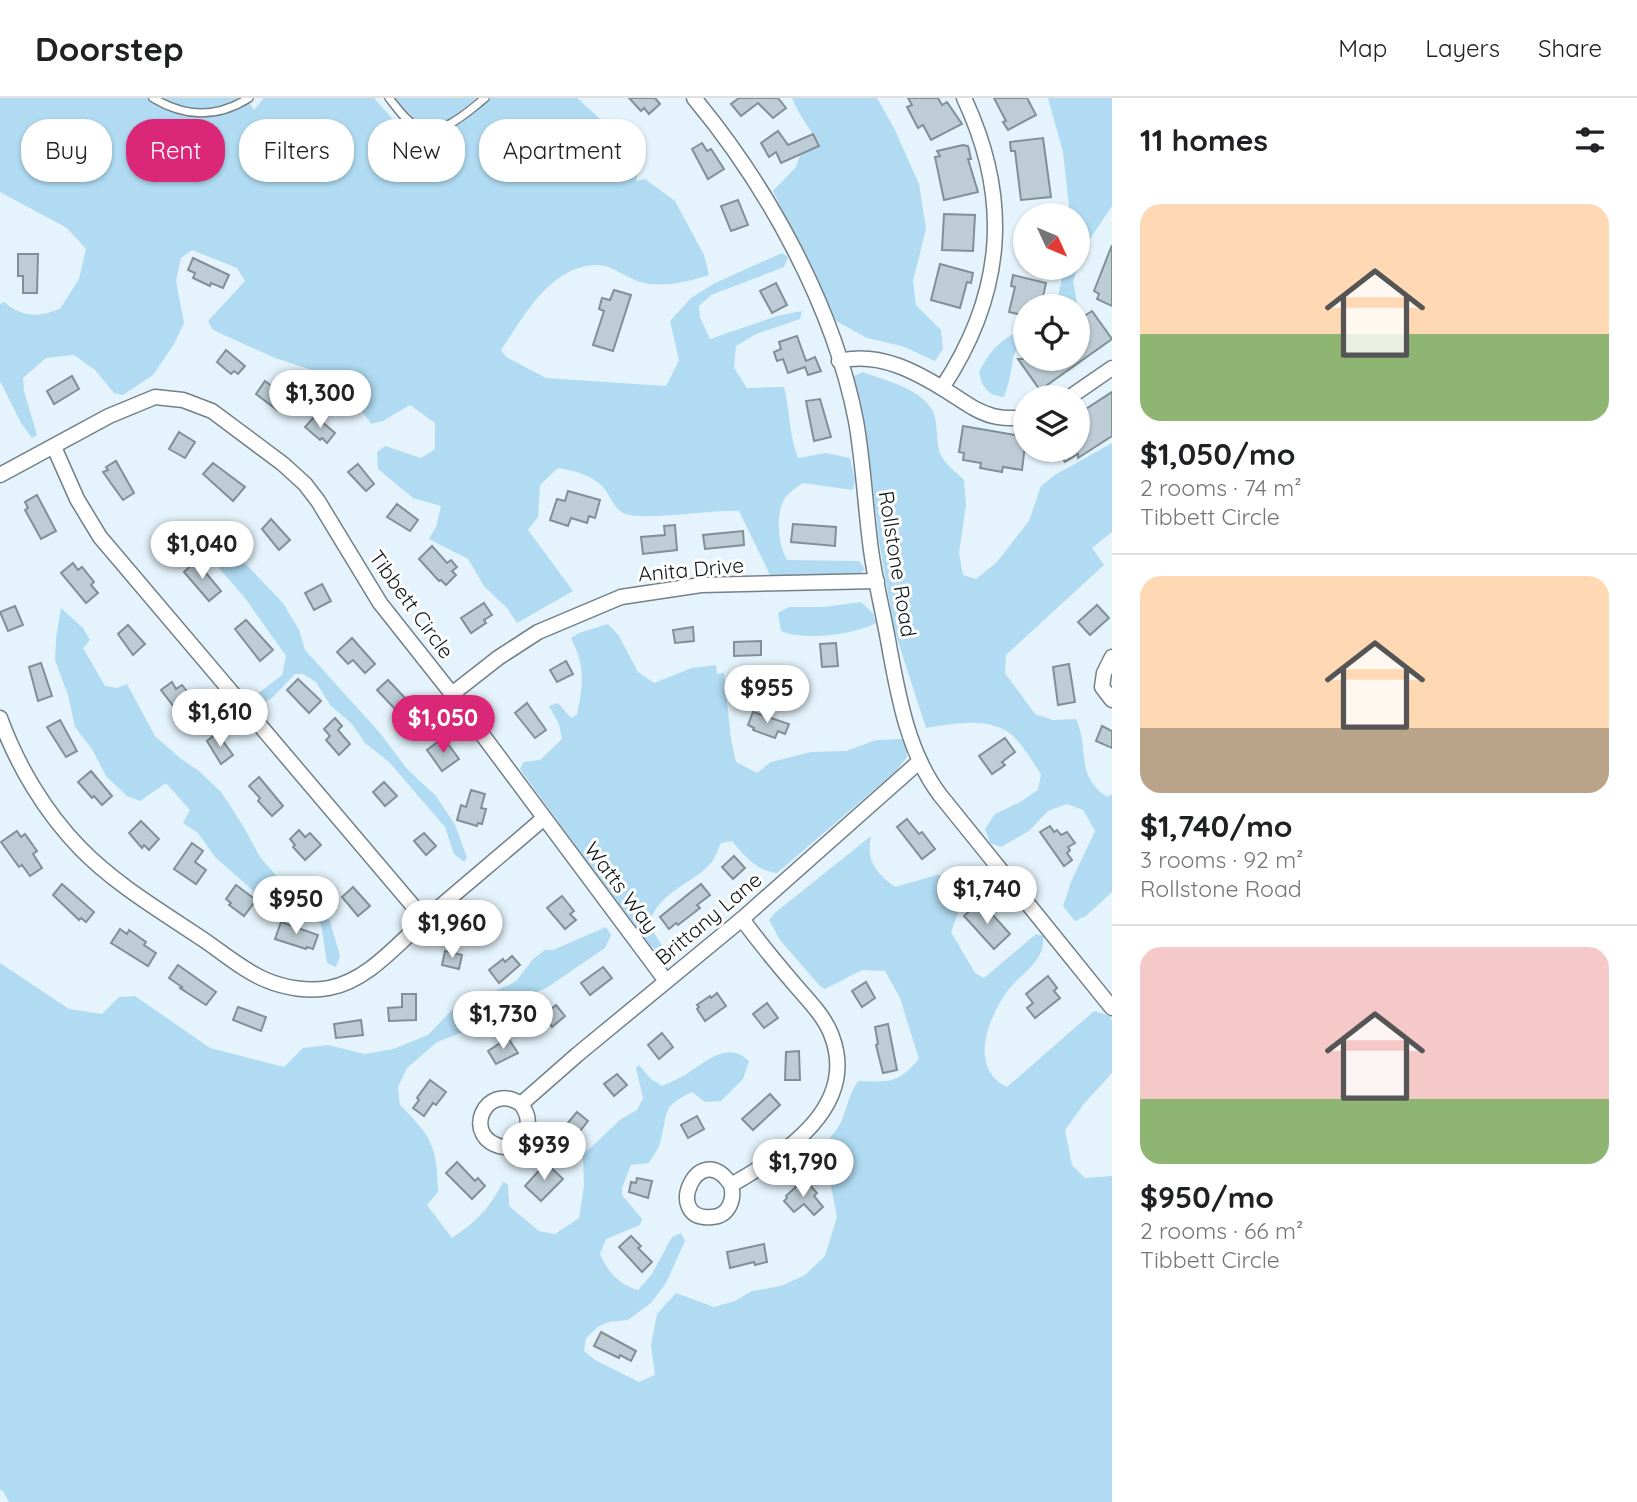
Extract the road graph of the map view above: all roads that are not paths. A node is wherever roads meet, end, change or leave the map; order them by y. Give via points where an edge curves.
1 (153, 98) edge
2 (249, 98) edge
3 (389, 98) edge
4 (485, 98) edge
5 (694, 98) edge
6 (964, 98) edge
7 (839, 361) junction
8 (1112, 368) edge
9 (1087, 385) edge
10 (942, 388) junction
11 (1013, 419) edge
12 (54, 447) junction
13 (0, 475) edge
14 (877, 581) junction
15 (1112, 656) edge
16 (452, 694) junction
17 (1112, 700) edge
18 (0, 718) edge
19 (920, 761) junction
20 (544, 818) junction
21 (742, 919) junction
22 (425, 920) junction
23 (666, 981) junction
24 (1112, 1008) edge
25 (521, 1104) dead end
26 (731, 1185) dead end

1 - 2 lane via 176,110 207,114
3 - 4 lane via 405,118 429,130 442,128
5 - 7 street, Rollstone Road via 769,203 824,316
6 - 10 street via 991,172 993,261 987,297 972,337
7 - 10 street via 871,358
7 - 14 street, Rollstone Road via 855,419
8 - 9 street
10 - 11 street via 975,409
12 - 13 street, Tibbett Circle
12 - 16 street, Tibbett Circle via 155,397 212,411 305,484 380,603
12 - 22 street via 100,537
14 - 16 street, Anita Drive via 701,585 621,597 527,638
14 - 19 street, Rollstone Road via 895,679
15 - 17 street via 1102,687
16 - 20 street, Tibbett Circle
18 - 22 street via 12,750 43,802 80,847 120,884 265,980 299,989 328,988 357,978
19 - 21 street, Brittany Lane
19 - 24 street, Rollstone Road via 932,785
20 - 22 street
20 - 23 street, Watts Way
21 - 23 street, Brittany Lane
21 - 26 street via 831,1033 837,1079 833,1096 811,1126
23 - 25 street, Brittany Lane

